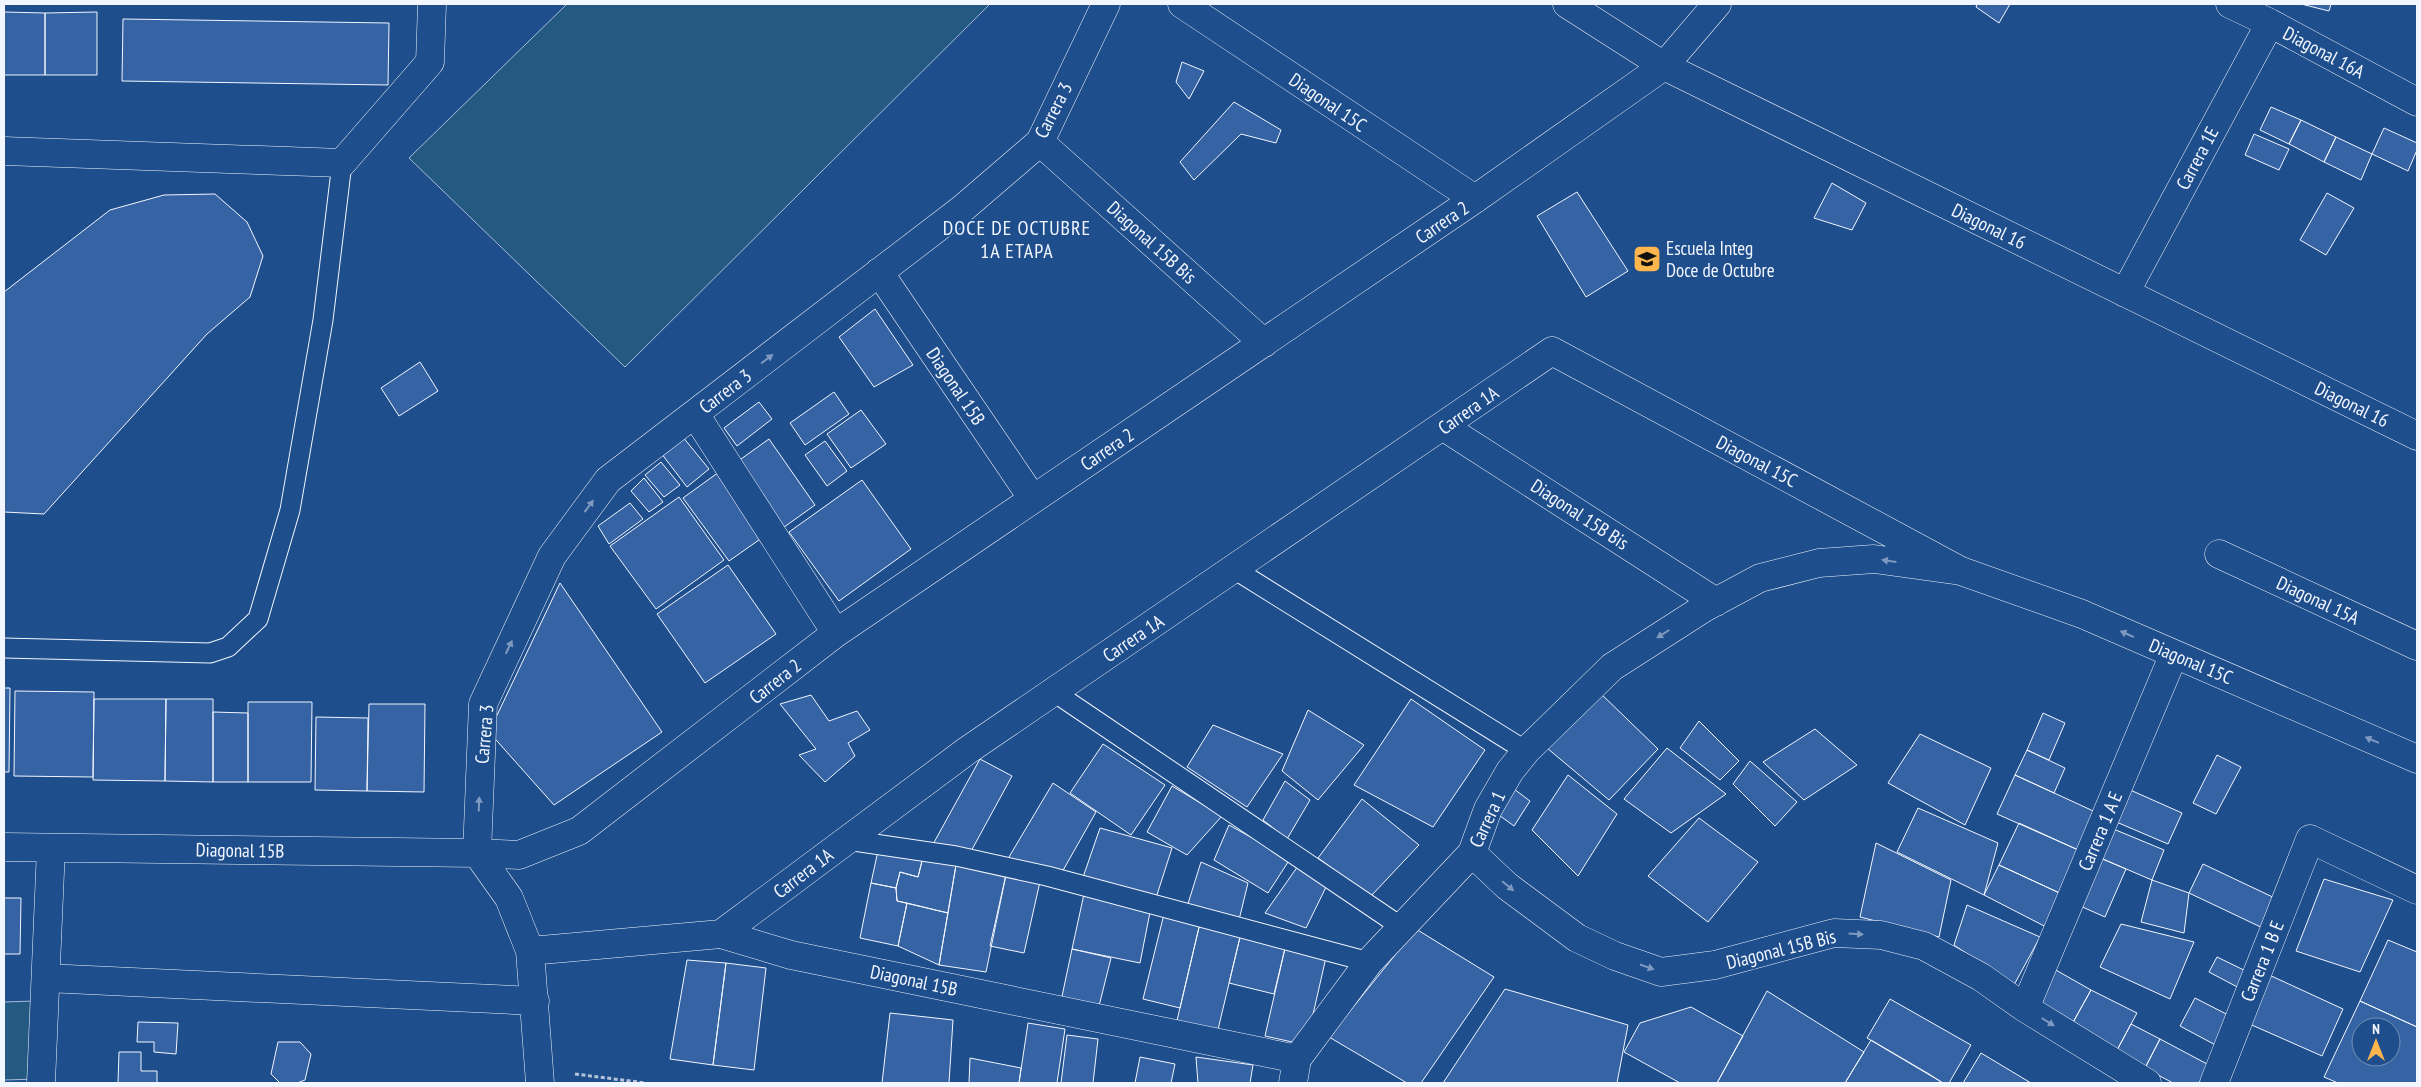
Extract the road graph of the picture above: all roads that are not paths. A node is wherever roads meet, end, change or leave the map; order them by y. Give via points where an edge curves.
1 (432, 4) edge
2 (1106, 4) edge
3 (1182, 4) edge
4 (1567, 4) edge
5 (1717, 4) edge
6 (2230, 4) edge
7 (2270, 22) junction
8 (1664, 66) junction
9 (2417, 102) edge
10 (1040, 142) junction
11 (4, 151) edge
12 (342, 163) junction
13 (1475, 199) junction
14 (879, 272) junction
15 (2125, 293) junction
16 (1264, 343) junction
17 (1552, 351) joint
18 (695, 414) junction
19 (1444, 427) junction
20 (2417, 436) edge
21 (1033, 499) junction
22 (2219, 554) dead end
23 (1234, 569) junction
24 (1961, 571) junction
25 (1710, 605) junction
26 (836, 633) junction
27 (2417, 646) edge
28 (4, 648) edge
29 (2174, 654) junction
30 (1054, 692) junction
31 (1526, 751) junction
32 (2417, 759) edge
33 (847, 840) junction
34 (4, 847) edge
35 (52, 848) junction
36 (477, 852) junction
37 (1472, 852) junction
38 (2417, 890) edge
39 (1403, 928) junction
40 (721, 934) junction
41 (530, 951) junction
42 (1369, 962) junction
43 (46, 978) junction
44 (535, 1001) junction
45 (2025, 1008) junction
46 (1295, 1071) edge
47 (539, 1076) edge
48 (41, 1083) edge
49 (2147, 1083) edge
50 (2214, 1083) edge

1 - 12 street via 430,62
2 - 10 street, Carrera 3
3 - 13 street, Diagonal 15C
4 - 8 street, Diagonal 16
5 - 8 street, Carrera 2
6 - 7 street, Diagonal 16A
7 - 9 street, Diagonal 16A
7 - 15 street, Carrera 1E
8 - 13 street, Carrera 2
8 - 15 street, Diagonal 16
10 - 14 street, Carrera 3 via 962,209
10 - 16 street, Diagonal 15B Bis
11 - 12 street
12 - 28 lane via 323,320 290,510 258,620 228,647 210,653
13 - 16 street, Carrera 2
18 -> 14 street, Carrera 3
14 - 21 street, Diagonal 15B
15 - 20 street, Diagonal 16
16 - 21 street, Carrera 2
17 - 19 street, Carrera 1A
17 - 24 street, Diagonal 15C
18 - 26 street
36 -> 18 street, Carrera 3 via 483,704 552,556 608,480
19 - 23 street, Carrera 1A
19 - 25 street, Diagonal 15B Bis
21 - 26 street, Carrera 2
22 - 27 street, Diagonal 15A
23 - 30 street, Carrera 1A
23 - 31 lane
24 -> 25 street, Diagonal 15C via 1874,559 1819,563 1760,578
29 -> 24 street, Diagonal 15C via 2082,614
25 -> 31 street, Carrera 1 via 1612,667
26 - 36 street, Carrera 2 via 580,831 519,855
32 -> 29 street, Diagonal 15C
29 - 45 street, Carrera 1 A E
30 - 33 street, Carrera 1A via 968,750
30 - 39 lane
31 - 37 street, Carrera 1 via 1488,809
33 - 40 street, Carrera 1A
33 - 42 lane via 956,856 1047,876
34 - 35 street, Diagonal 15B
35 - 36 street, Diagonal 15B
35 - 43 street
36 - 41 street via 510,898
37 - 39 street, Carrera 1
37 -> 45 street, Diagonal 15B Bis via 1507,886 1577,938 1661,972 1715,965 1834,933 1881,935 1924,946 1981,977
38 - 50 street, Carrera 1 B E via 2310,839
39 - 42 street, Carrera 1
40 - 41 street, Diagonal 15B
40 - 46 street, Diagonal 15B via 791,955
41 - 44 street
42 - 46 street, Carrera 1
43 - 44 street
43 - 48 street
44 - 47 street
45 -> 49 street, Diagonal 15B Bis

